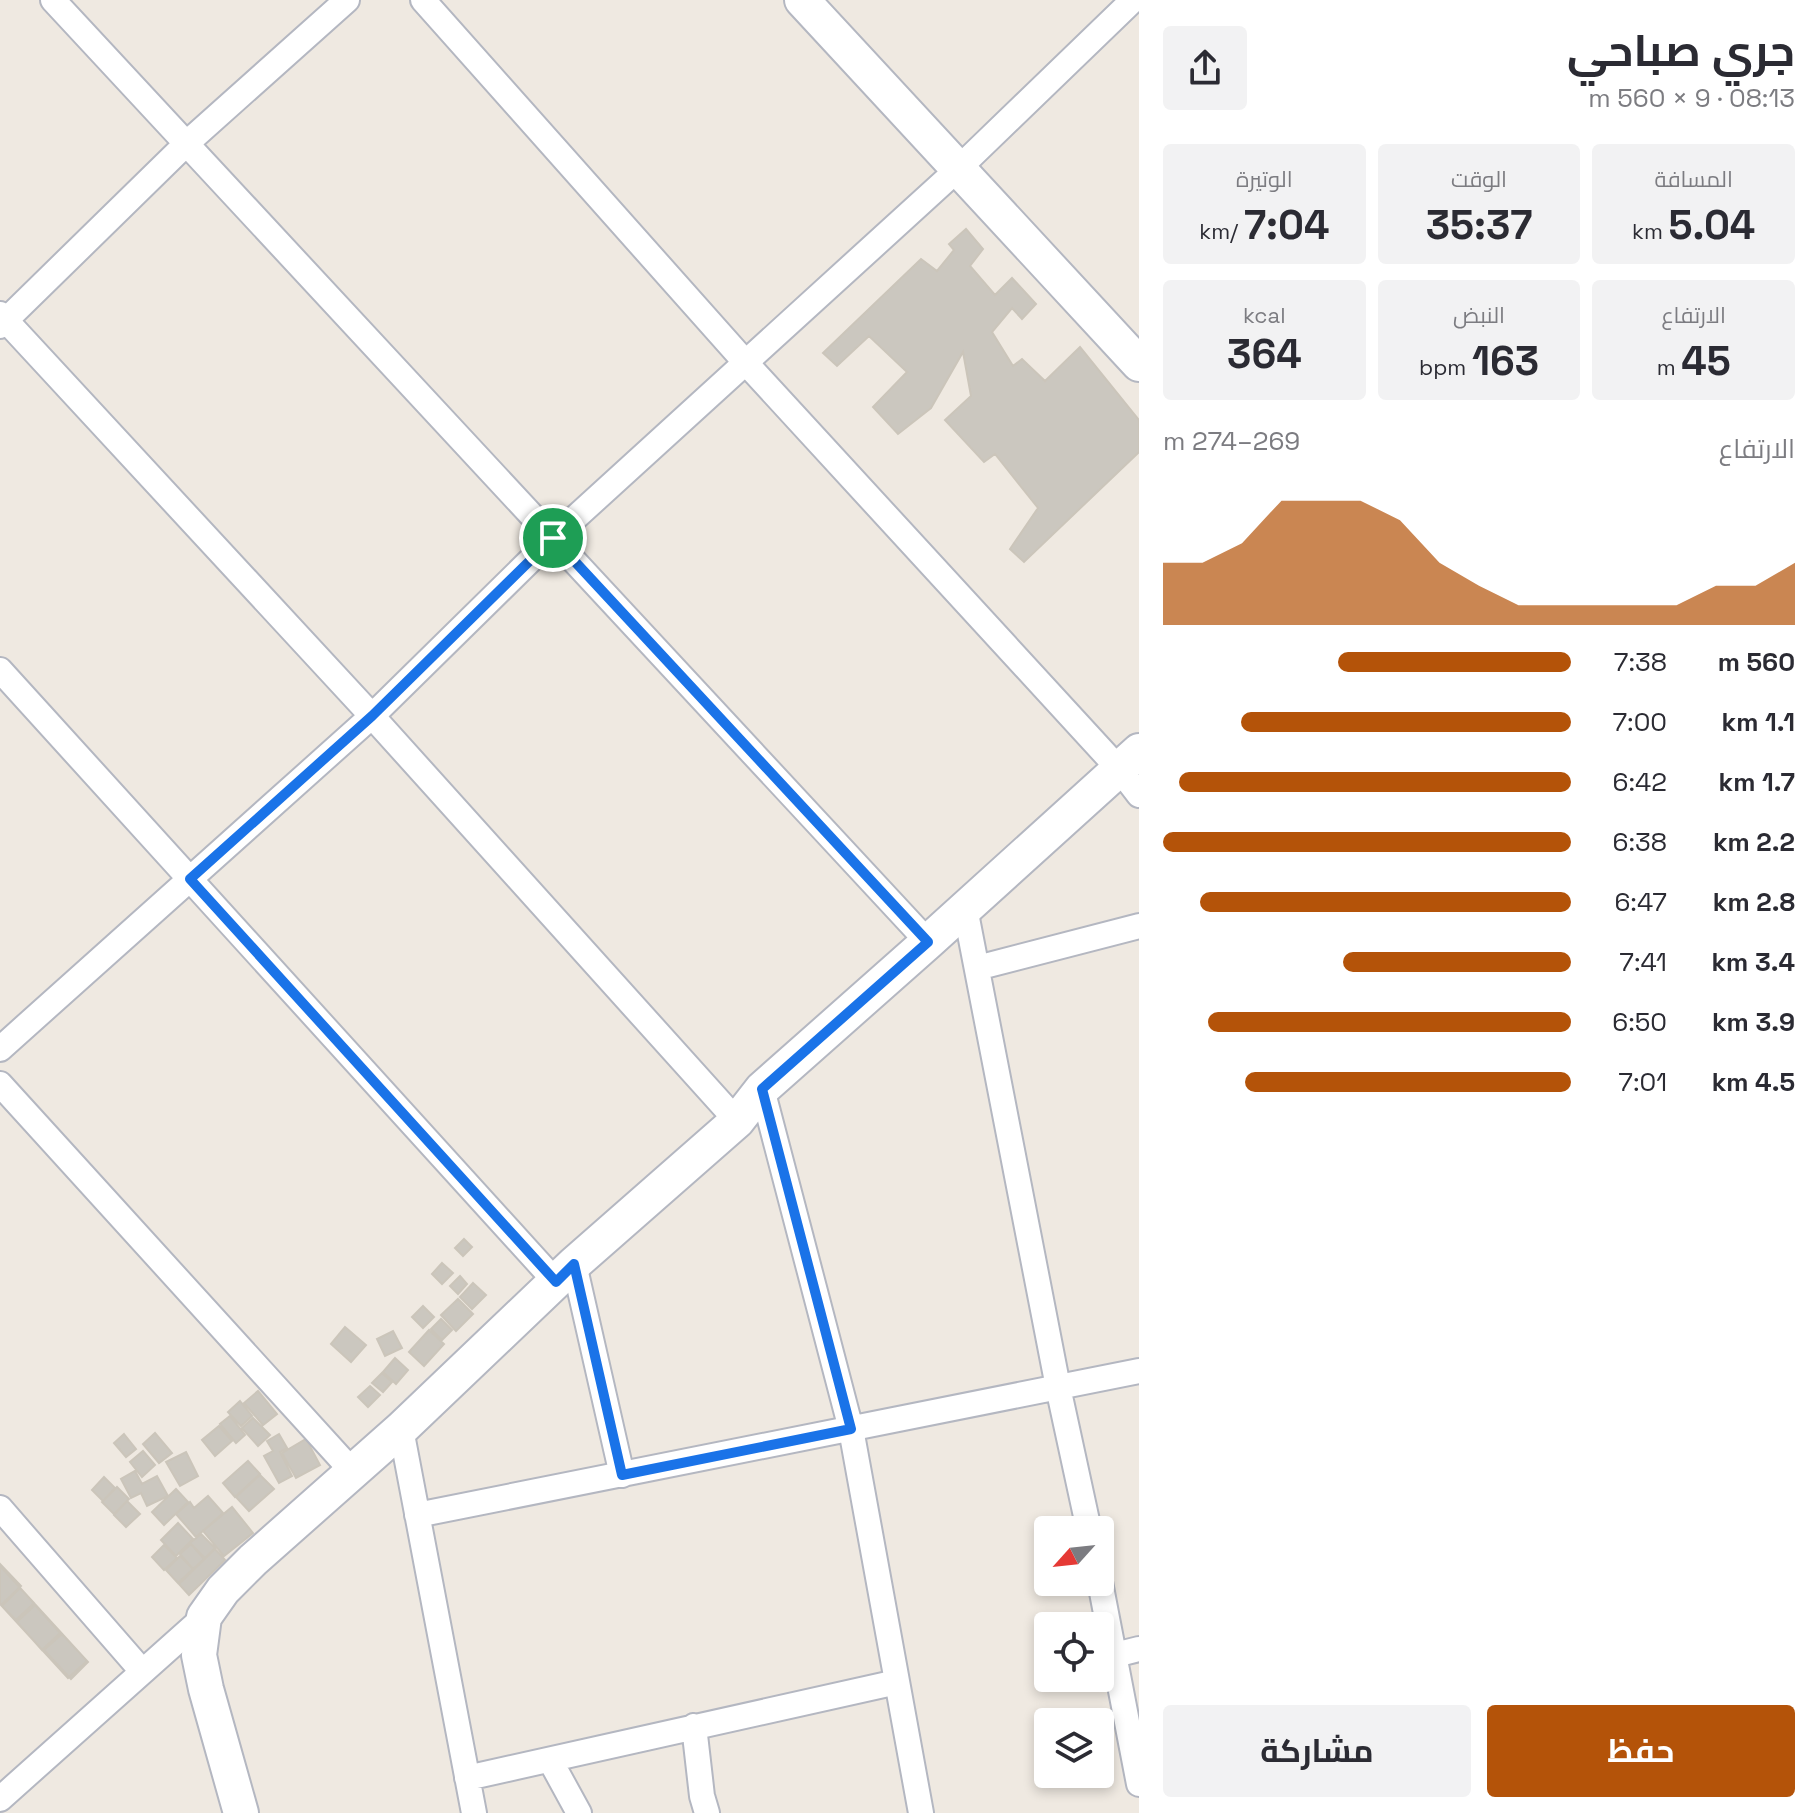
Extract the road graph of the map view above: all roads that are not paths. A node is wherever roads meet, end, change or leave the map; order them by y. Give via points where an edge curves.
1 (53, 0) edge
2 (347, 0) edge
3 (423, 0) edge
4 (802, 0) edge
5 (1133, 0) edge
6 (187, 143) junction
7 (958, 169) junction
8 (2, 320) edge
9 (746, 363) junction
10 (1139, 364) edge
11 (553, 538) junction
12 (0, 670) edge
13 (372, 716) junction
14 (1132, 772) edge
15 (190, 879) junction
16 (965, 908) junction
17 (1139, 926) edge
18 (928, 942) junction
19 (977, 968) junction
20 (0, 1049) edge
21 (0, 1084) edge
22 (762, 1089) junction
23 (737, 1121) junction
24 (565, 1273) junction
25 (1139, 1371) edge
26 (1058, 1387) junction
27 (401, 1429) junction
28 (851, 1429) junction
29 (353, 1472) junction
30 (622, 1475) junction
31 (0, 1508) edge
32 (417, 1515) junction
33 (1086, 1516) edge
34 (1103, 1596) edge
35 (204, 1617) junction
36 (1139, 1649) edge
37 (1115, 1655) junction
38 (142, 1671) junction
39 (897, 1682) junction
40 (694, 1726) junction
41 (550, 1760) junction
42 (467, 1778) junction
43 (1139, 1784) edge
44 (0, 1799) edge
45 (241, 1813) edge
46 (474, 1813) edge
47 (579, 1813) edge
48 (707, 1813) edge
49 (921, 1813) edge

1 - 6 street
2 - 6 street
3 - 9 street
4 - 7 street
5 - 7 street
6 - 8 street
6 - 11 street
7 - 9 street
7 - 10 street
8 - 13 street
9 - 11 street
9 - 14 street
11 - 13 street
11 - 18 street
12 - 15 street
13 - 15 street
13 - 23 street
14 - 16 street
15 - 20 street
15 - 24 street
16 - 18 street
16 - 19 street
17 - 19 street
18 - 22 street
19 - 26 street
21 - 29 street
22 - 23 street
22 - 28 street
23 - 24 street
24 - 27 street
24 - 30 street
25 - 26 street
26 - 28 street
26 - 33 street
27 - 29 street
27 - 32 street
28 - 30 street
28 - 39 street
29 - 35 street via 253,1560
30 - 32 street
31 - 38 street
32 - 42 street
34 - 37 street
35 - 38 street
35 - 45 street via 199,1655
36 - 37 street
37 - 43 street
38 - 44 street
39 - 40 street
39 - 49 street
40 - 41 street
40 - 48 street
41 - 42 street
41 - 47 street
42 - 46 street

